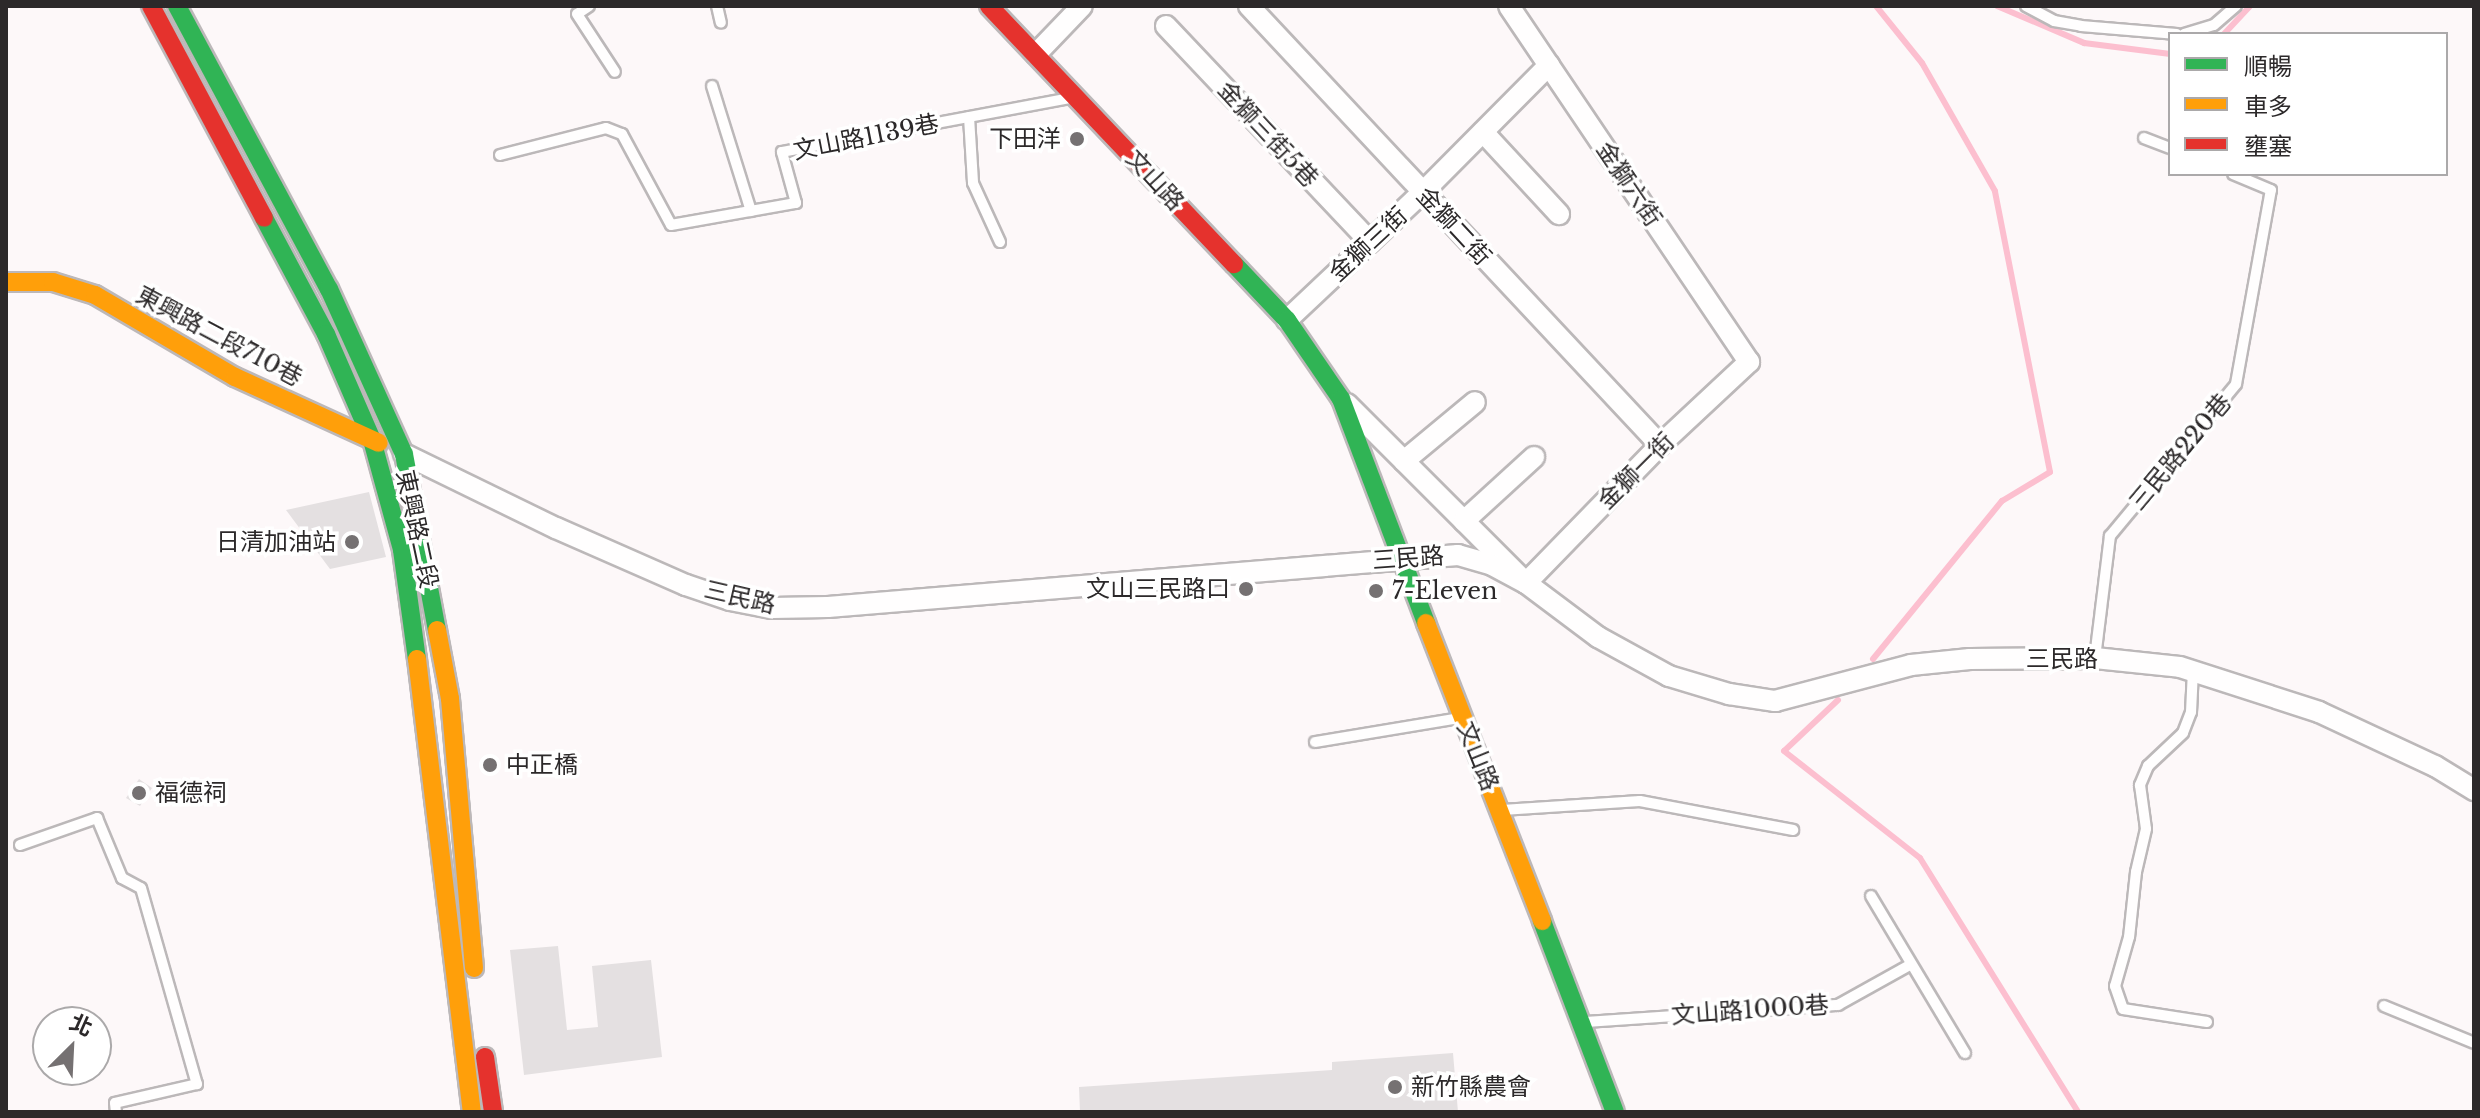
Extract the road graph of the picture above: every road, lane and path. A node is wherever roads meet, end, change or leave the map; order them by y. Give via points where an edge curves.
1 (151, 6) edge
2 (177, 6) edge
3 (589, 6) edge
4 (717, 6) edge
5 (989, 6) edge
6 (1082, 6) edge
7 (1249, 6) edge
8 (1509, 6) edge
9 (2026, 6) edge
10 (2236, 6) edge
11 (721, 23) dead end
12 (1166, 26) dead end
13 (2191, 32) edge
14 (2168, 33) edge
15 (1036, 54) junction
16 (1549, 65) junction
17 (615, 72) dead end
18 (712, 86) dead end
19 (1076, 97) junction
20 (969, 117) junction
21 (1483, 132) junction
22 (2144, 138) dead end
23 (2168, 147) edge
24 (500, 155) dead end
25 (2238, 176) edge
26 (1423, 192) junction
27 (751, 211) junction
28 (1559, 214) dead end
29 (1000, 242) dead end
30 (1370, 242) junction
31 (6, 282) edge
32 (1287, 320) junction
33 (1749, 362) joint
34 (1341, 399) junction
35 (1475, 402) dead end
36 (372, 440) junction
37 (1660, 445) junction
38 (404, 454) junction
39 (1534, 457) dead end
40 (1404, 461) junction
41 (1464, 521) junction
42 (1403, 558) junction
43 (1526, 583) junction
44 (2095, 658) junction
45 (2193, 670) junction
46 (1462, 718) junction
47 (1315, 742) dead end
48 (2474, 790) edge
49 (1500, 810) junction
50 (1793, 830) dead end
51 (20, 845) dead end
52 (1871, 896) dead end
53 (1910, 965) junction
54 (2384, 1006) dead end
55 (1581, 1022) junction
56 (2207, 1022) dead end
57 (2474, 1043) edge
58 (1965, 1053) dead end
59 (471, 1103) edge
60 (491, 1103) edge
61 (116, 1112) edge
62 (1615, 1112) edge

1 - 36 main road, 東興路二段 via 326,334
2 - 38 main road, 東興路二段 via 329,289
3 - 17 lane via 577,14
4 - 11 lane
5 - 15 main road, 文山路
6 - 15 street
7 - 26 street, 金獅二街
8 - 16 street, 金獅六街
9 - 14 lane via 2054,21
10 - 13 lane via 2214,25
12 - 30 street, 金獅三街5巷
15 - 19 main road, 文山路
16 - 21 street, 金獅三街
16 - 33 street, 金獅六街
18 - 27 lane
19 - 20 lane, 文山路1139巷
19 - 32 main road, 文山路
20 - 27 lane, 文山路1139巷 via 782,152 796,203
20 - 29 lane via 973,183
21 - 26 street, 金獅三街
21 - 28 street
22 - 23 lane
24 - 27 lane, 文山路1139巷 via 606,128 622,134 671,225
25 - 44 lane, 三民路220巷 via 2271,190 2236,384 2110,536
26 - 30 street, 金獅三街
26 - 37 street, 金獅二街
30 - 32 street, 金獅三街
31 - 36 main road, 東興路二段710巷 via 53,282 95,295 235,377
32 - 34 main road, 文山路
33 - 37 street, 金獅一街
34 - 40 street, 文山路
34 - 42 main road, 文山路
35 - 40 street
36 - 38 main road, 東興路二段710巷
36 - 59 main road, 東興路二段 via 402,550
37 - 43 street, 金獅一街
38 - 42 street, 三民路 via 686,585 772,608
38 - 60 main road, 東興路二段 via 450,699
39 - 41 street
40 - 41 street, 文山路
41 - 43 street, 文山路
42 - 43 street, 三民路 via 1458,555
42 - 46 main road, 文山路
43 - 44 street, 三民路 via 1598,637 1669,676 1775,701 1911,665
44 - 45 street, 三民路
45 - 48 street, 三民路 via 2319,712
45 - 56 lane via 2191,712 2183,733 2148,766 2140,785 2146,829 2129,937 2115,986 2123,1009
46 - 47 lane
46 - 49 main road, 文山路
49 - 50 lane via 1640,801
49 - 55 main road, 文山路
51 - 61 lane via 97,818 122,878 141,888 197,1084 115,1103
52 - 53 lane
53 - 55 lane, 文山路1000巷 via 1838,1005
53 - 58 lane
54 - 57 lane
55 - 62 main road, 文山路
59 - 60 lane

